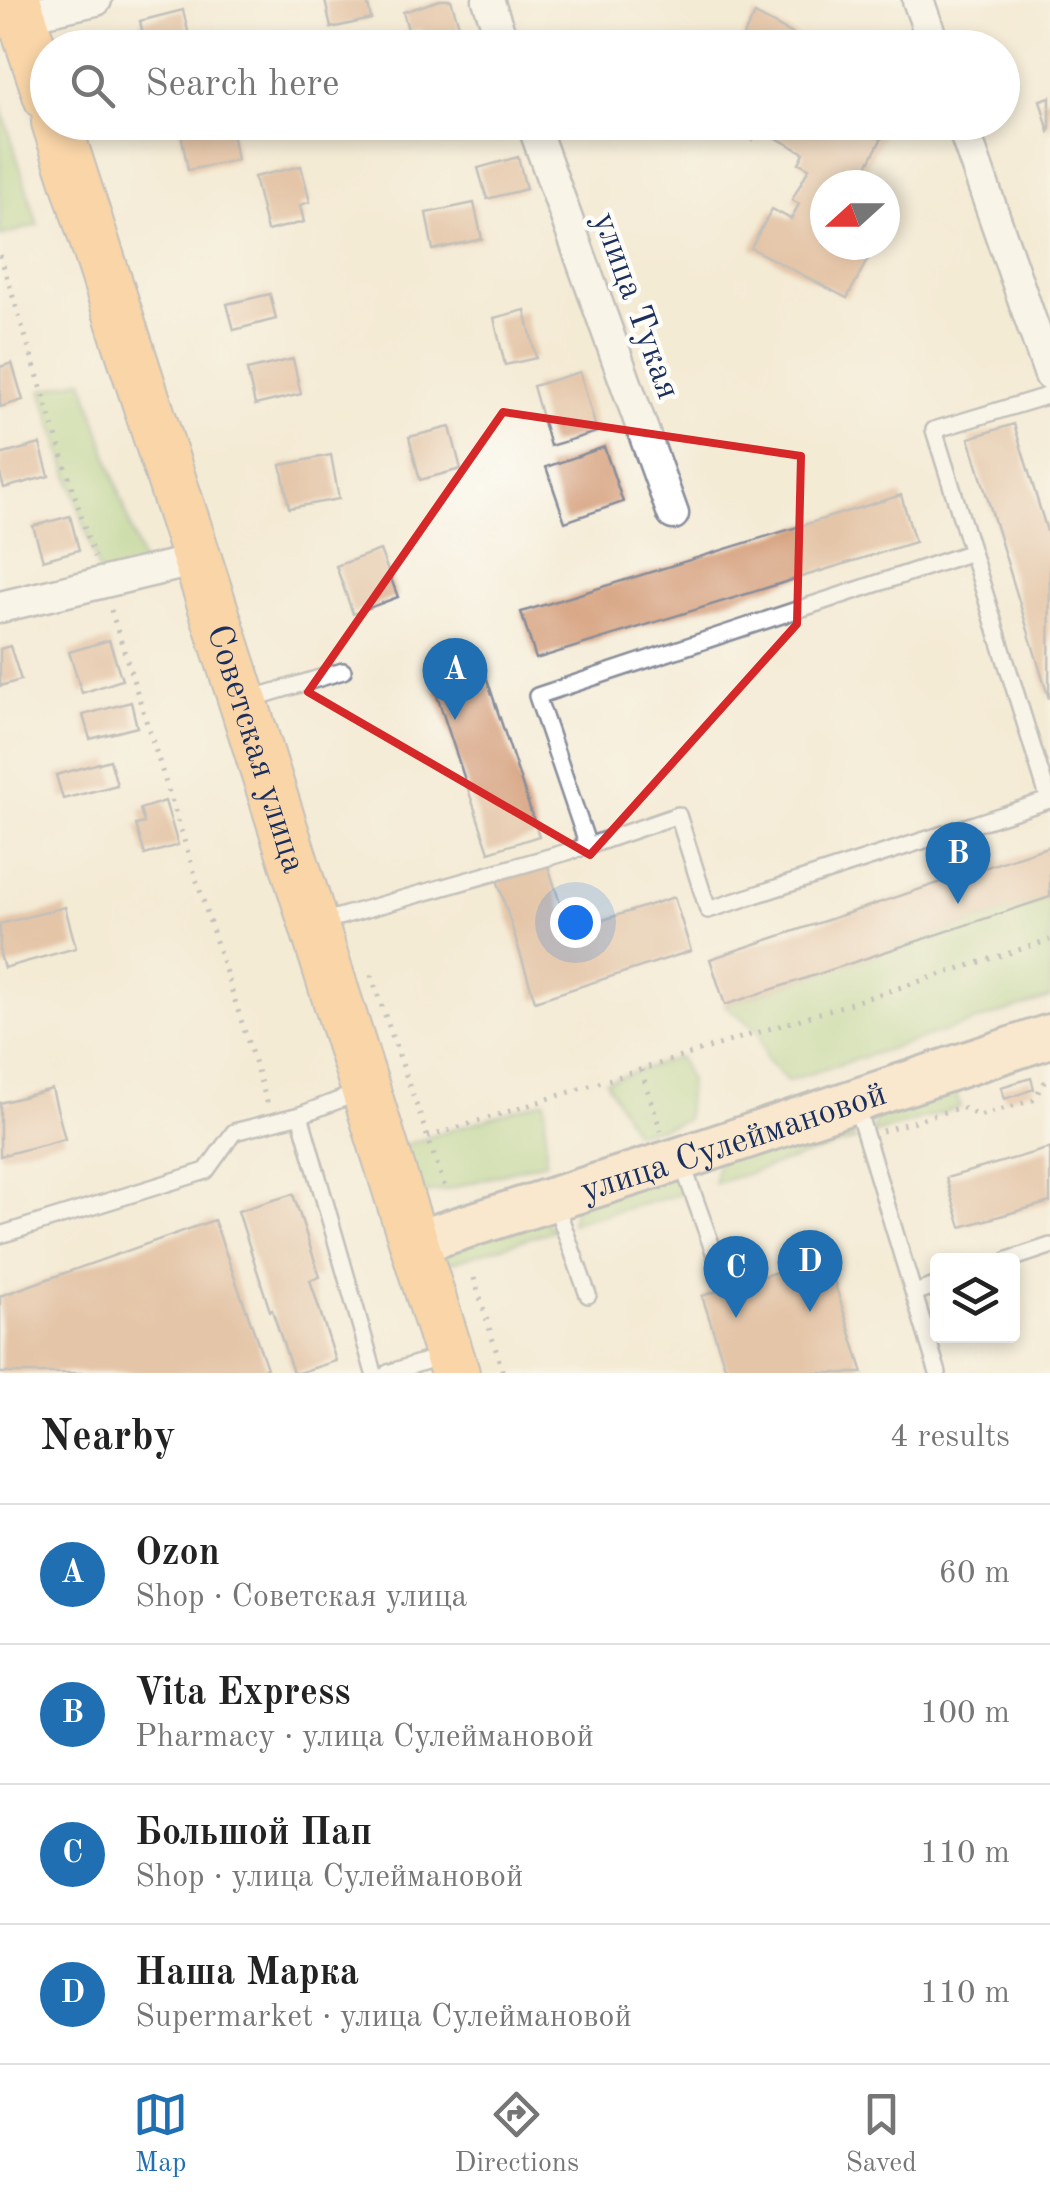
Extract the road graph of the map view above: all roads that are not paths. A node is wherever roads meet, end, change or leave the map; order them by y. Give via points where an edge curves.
1 (96, 0) edge
2 (488, 0) edge
3 (918, 0) edge
4 (12, 12) edge
5 (499, 30) edge
6 (929, 30) edge
7 (30, 55) edge
8 (62, 140) edge
9 (538, 140) edge
10 (968, 140) edge
11 (1050, 375) edge
12 (1050, 395) edge
13 (673, 514) dead end
14 (972, 552) junction
15 (197, 560) junction
16 (0, 607) edge
17 (343, 671) dead end
18 (243, 701) junction
19 (588, 846) junction
20 (312, 924) junction
21 (1050, 1036) edge
22 (365, 1090) junction
23 (300, 1115) junction
24 (860, 1119) junction
25 (676, 1161) junction
26 (554, 1199) junction
27 (0, 1235) edge
28 (414, 1243) junction
29 (1050, 1246) edge
30 (1020, 1256) edge
31 (720, 1269) dead end
32 (930, 1287) edge
33 (914, 1293) junction
34 (588, 1295) dead end
35 (452, 1363) edge
36 (374, 1373) edge
37 (388, 1373) edge
38 (938, 1373) edge

1 - 4 street
2 - 5 street
3 - 6 street
4 - 7 main road
8 - 15 main road, Советская улица
9 - 13 street, улица Тукая
10 - 11 street
12 - 14 lane via 934,430
14 - 19 lane via 536,696
14 - 19 lane via 1049,800 708,910 678,815
15 - 16 street
15 - 18 main road, Советская улица
17 - 18 lane
18 - 20 main road, Советская улица
19 - 20 lane
20 - 22 main road, Советская улица
21 - 24 street, улица Сулеймановой
22 - 23 lane
22 - 28 main road, Советская улица
23 - 27 lane via 234,1132 206,1171
23 - 36 lane
24 - 25 street, улица Сулеймановой
24 - 33 lane
25 - 26 street, улица Сулеймановой
25 - 31 lane
26 - 28 street, улица Сулеймановой
26 - 34 lane
28 - 35 main road, Советская улица
29 - 30 lane
32 - 33 lane
33 - 38 lane
35 - 37 lane

